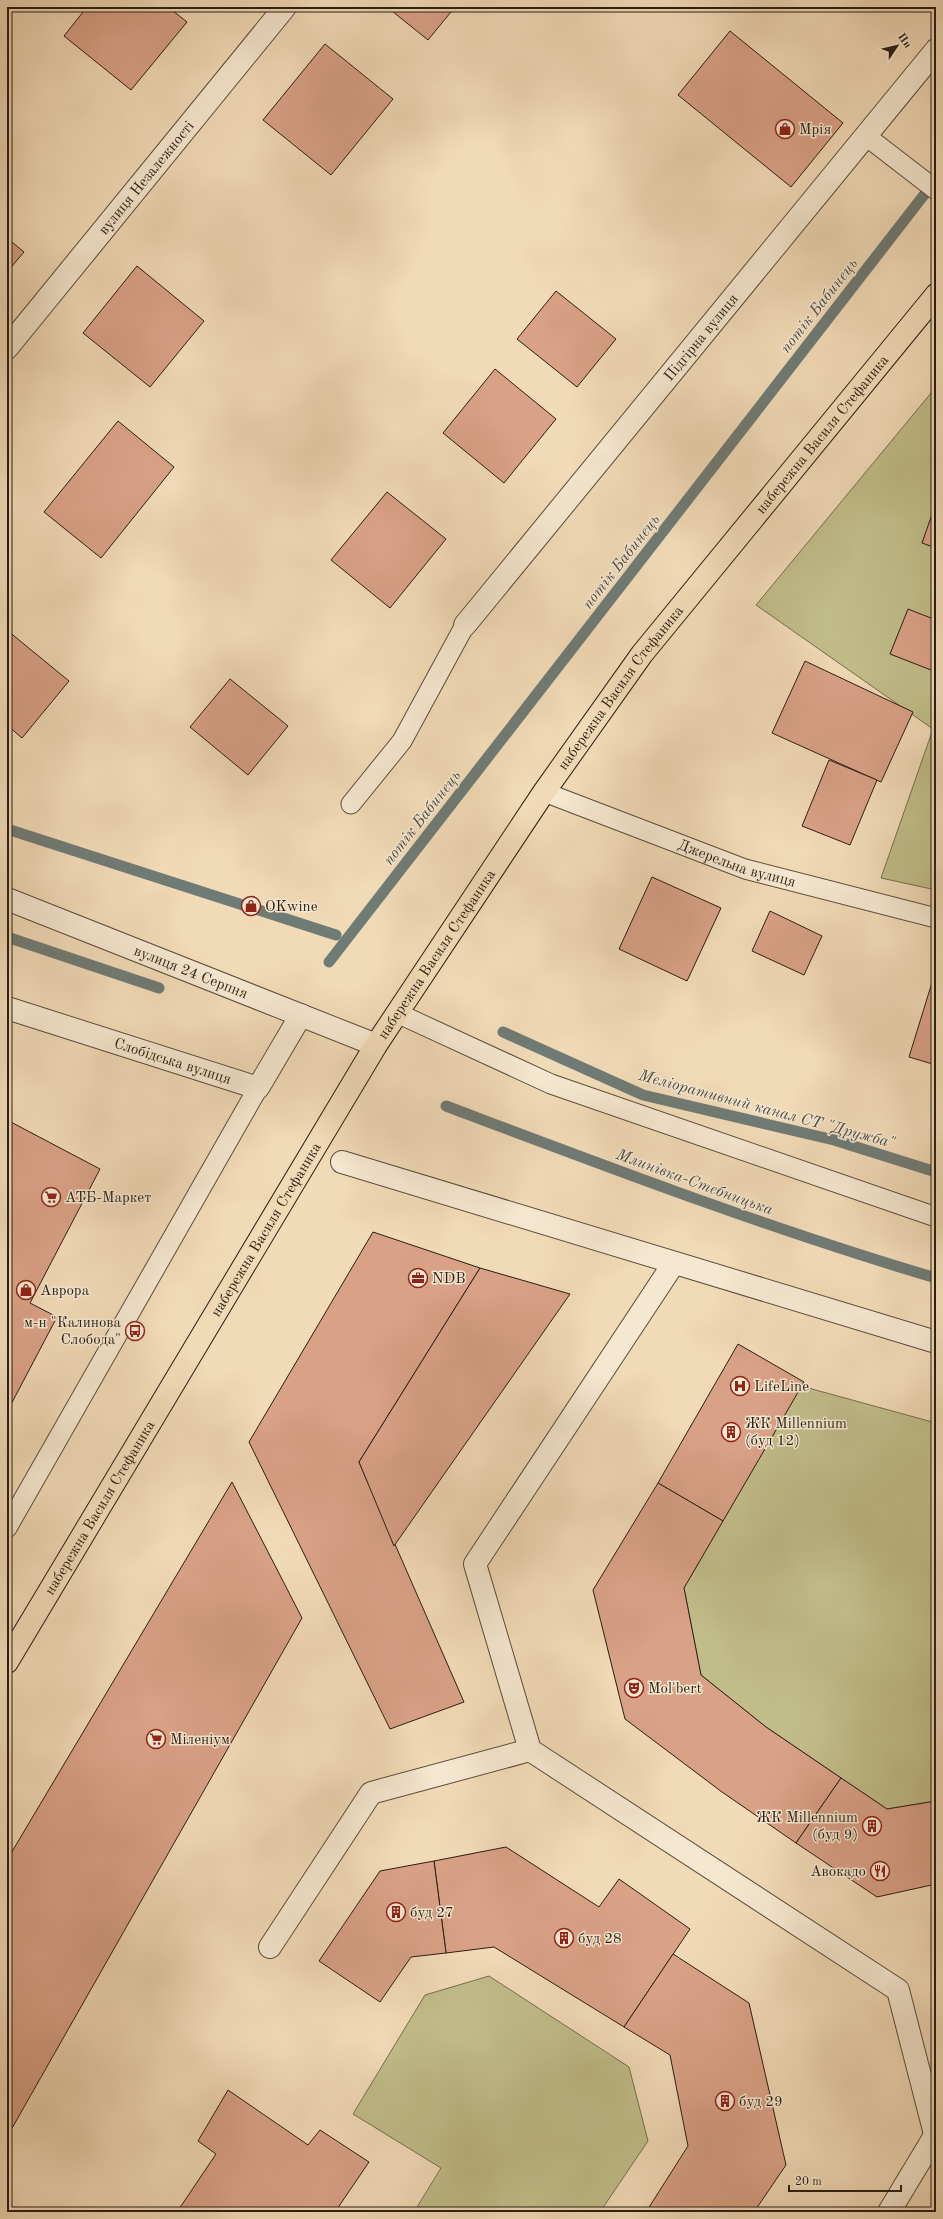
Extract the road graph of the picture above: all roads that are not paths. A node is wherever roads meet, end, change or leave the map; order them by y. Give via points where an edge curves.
1 (285, 7) edge
2 (936, 50) edge
3 (866, 136) junction
4 (936, 190) edge
5 (936, 295) edge
6 (7, 348) edge
7 (465, 626) joint
8 (544, 792) junction
9 (351, 804) dead end
10 (7, 899) edge
11 (936, 918) edge
12 (7, 1008) edge
13 (397, 1014) junction
14 (300, 1015) junction
15 (376, 1045) junction
16 (258, 1088) junction
17 (342, 1162) dead end
18 (936, 1217) edge
19 (674, 1263) junction
20 (936, 1342) edge
21 (7, 1528) edge
22 (7, 1662) edge
23 (530, 1750) junction
24 (270, 1947) dead end
25 (936, 2134) edge
26 (889, 2212) edge

1 - 6 street, вулиця Незалежності
2 - 3 street, Підгірна вулиця
3 - 4 lane
3 - 7 street, Підгірна вулиця
5 - 8 main road, набережна Василя Стефаника via 642,654
7 - 9 lane via 402,741
8 - 11 lane, Джерельна вулиця via 746,869
8 - 13 main road, набережна Василя Стефаника
10 - 14 street, вулиця 24 Серпня
12 - 16 street, Слобідська вулиця
13 - 15 main road, набережна Василя Стефаника
13 - 18 lane via 551,1084
14 - 15 street, вулиця 24 Серпня
14 - 16 street
15 - 22 main road, набережна Василя Стефаника
16 - 21 lane
17 - 19 street
19 - 20 street
19 - 23 street via 475,1564
23 - 24 street via 371,1793
23 - 25 street via 898,1990
25 - 26 street

